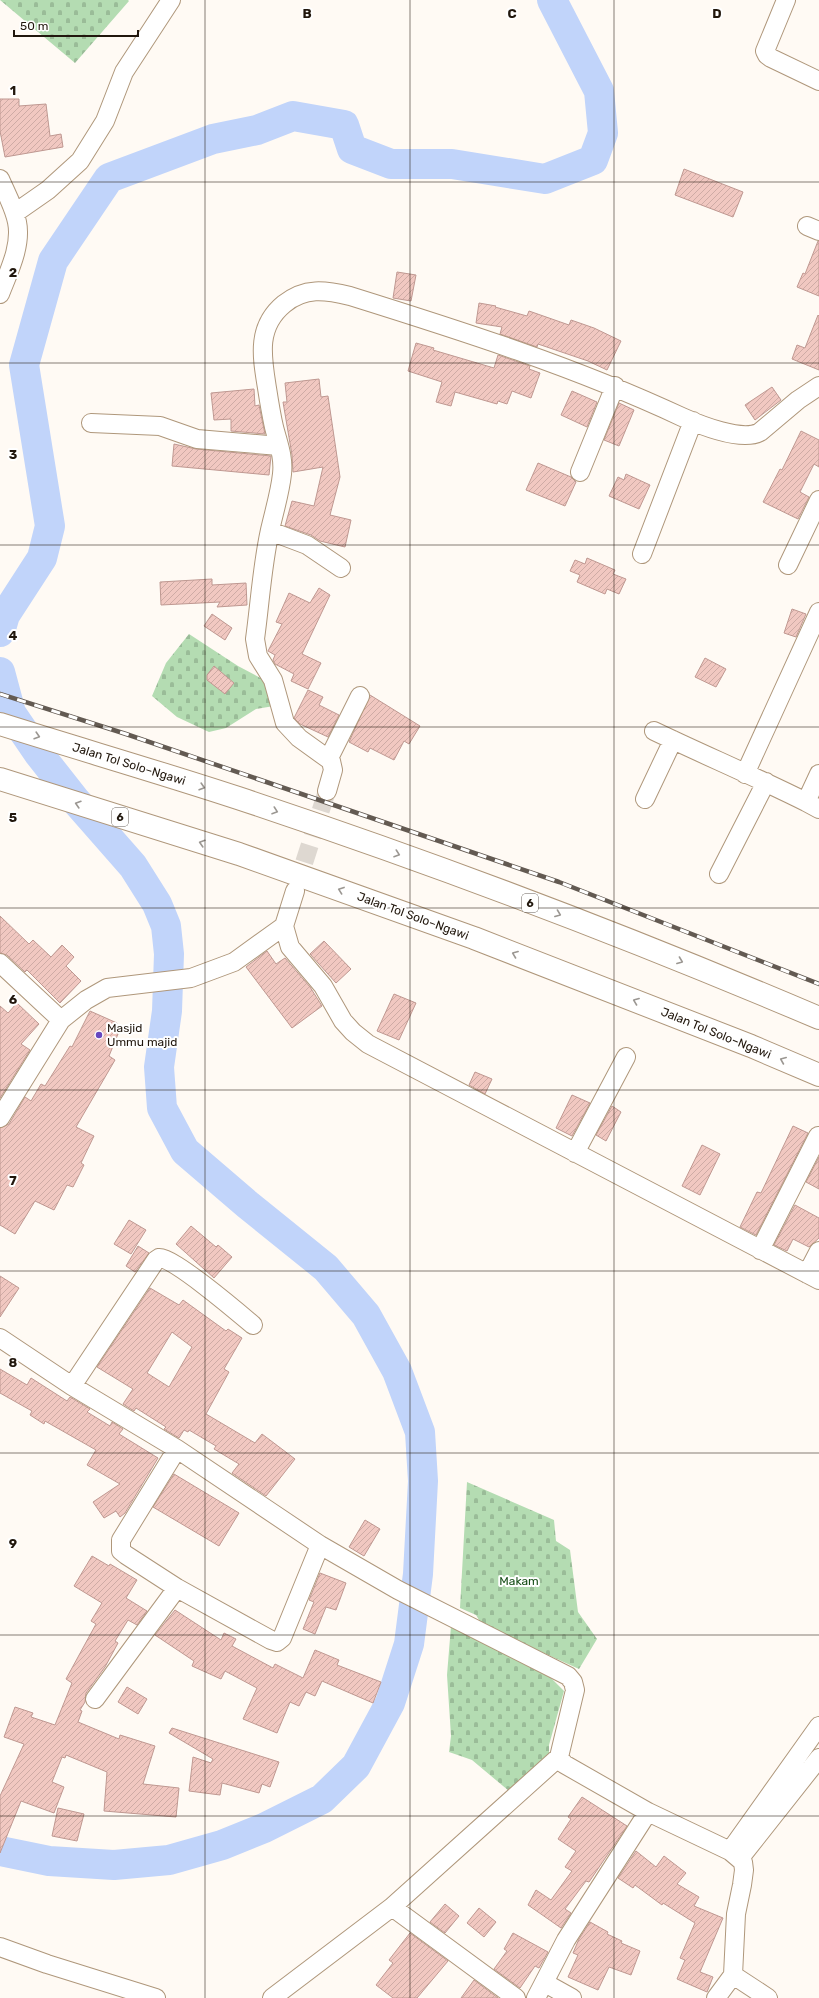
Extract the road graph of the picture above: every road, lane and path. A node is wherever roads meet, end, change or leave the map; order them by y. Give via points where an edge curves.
1 (171, 0) edge
2 (786, 0) edge
3 (819, 81) edge
4 (2, 190) edge
5 (15, 213) junction
6 (6, 258) edge
7 (0, 294) edge
8 (615, 386) junction
9 (819, 386) edge
10 (692, 421) junction
11 (91, 423) dead end
12 (279, 446) junction
13 (580, 472) dead end
14 (819, 500) edge
15 (270, 531) junction
16 (642, 554) dead end
17 (788, 565) dead end
18 (341, 568) dead end
19 (819, 612) edge
20 (360, 696) dead end
21 (0, 724) edge
22 (654, 731) dead end
23 (673, 740) junction
24 (329, 758) junction
25 (745, 774) junction
26 (819, 774) edge
27 (0, 779) edge
28 (766, 782) junction
29 (328, 790) tunnel mouth
30 (645, 799) dead end
31 (813, 806) edge
32 (719, 874) dead end
33 (295, 891) tunnel mouth
34 (284, 926) junction
35 (0, 963) edge
36 (819, 1018) edge
37 (61, 1020) junction
38 (626, 1057) dead end
39 (819, 1075) edge
40 (0, 1118) edge
41 (818, 1136) edge
42 (575, 1153) junction
43 (760, 1250) junction
44 (819, 1251) edge
45 (813, 1277) edge
46 (253, 1325) dead end
47 (0, 1338) edge
48 (72, 1386) junction
49 (177, 1449) junction
50 (320, 1545) junction
51 (177, 1588) junction
52 (95, 1699) dead end
53 (819, 1726) edge
54 (559, 1757) junction
55 (819, 1758) edge
56 (648, 1812) junction
57 (735, 1854) junction
58 (392, 1907) junction
59 (0, 1947) edge
60 (733, 1975) junction
61 (540, 1991) edge
62 (156, 1998) edge
63 (272, 1998) edge
64 (516, 1998) edge
65 (572, 1998) edge
66 (716, 1998) edge
67 (768, 1998) edge

1 - 5 street via 124,72 105,121 80,161 48,190
2 - 3 street via 765,51 771,58
4 - 5 street
5 - 6 street via 18,240
6 - 7 street
8 - 10 street
8 - 12 street via 350,296 325,290 303,293 278,309 268,324 262,343
8 - 13 street
9 - 10 street via 753,436 719,430
10 - 16 street
11 - 12 street via 160,426 198,439
12 - 15 street via 282,474
14 - 17 street
15 - 18 street via 307,545
15 - 24 street via 255,639 258,656 273,680 285,723 299,738
19 - 25 street
20 - 24 street
21 -> 36 highway, Jalan Tol Solo–Ngawi / 6 via 238,798 477,882
22 - 23 street
23 - 25 street
23 - 30 street
24 - 29 street via 333,770
25 - 28 street
26 - 31 street
39 -> 27 highway, Jalan Tol Solo–Ngawi / 6 via 474,938 239,854
28 - 31 street
28 - 32 street
33 - 34 street
34 - 37 street via 234,962 192,978 107,988 86,1000
34 - 42 street via 290,947 323,986 343,1021 368,1044
35 - 37 street
37 - 40 street
38 - 42 street
41 - 43 street
42 - 43 street
43 - 45 street
44 - 45 street
46 - 48 street via 170,1261 159,1258
47 - 48 street
48 - 49 street
49 - 50 street
49 - 51 street via 121,1540 120,1546 126,1555
50 - 51 street via 282,1638 277,1642
50 - 54 street via 398,1590 571,1679 575,1690
51 - 52 street
53 - 57 street
54 - 56 street via 564,1764
54 - 58 street
55 - 57 street
56 - 57 street
56 - 61 street via 566,1940
57 - 60 street via 743,1862 744,1870 736,1914
58 - 63 street
58 - 64 street
59 - 62 street via 54,1967
60 - 66 street
60 - 67 street
61 - 65 street

